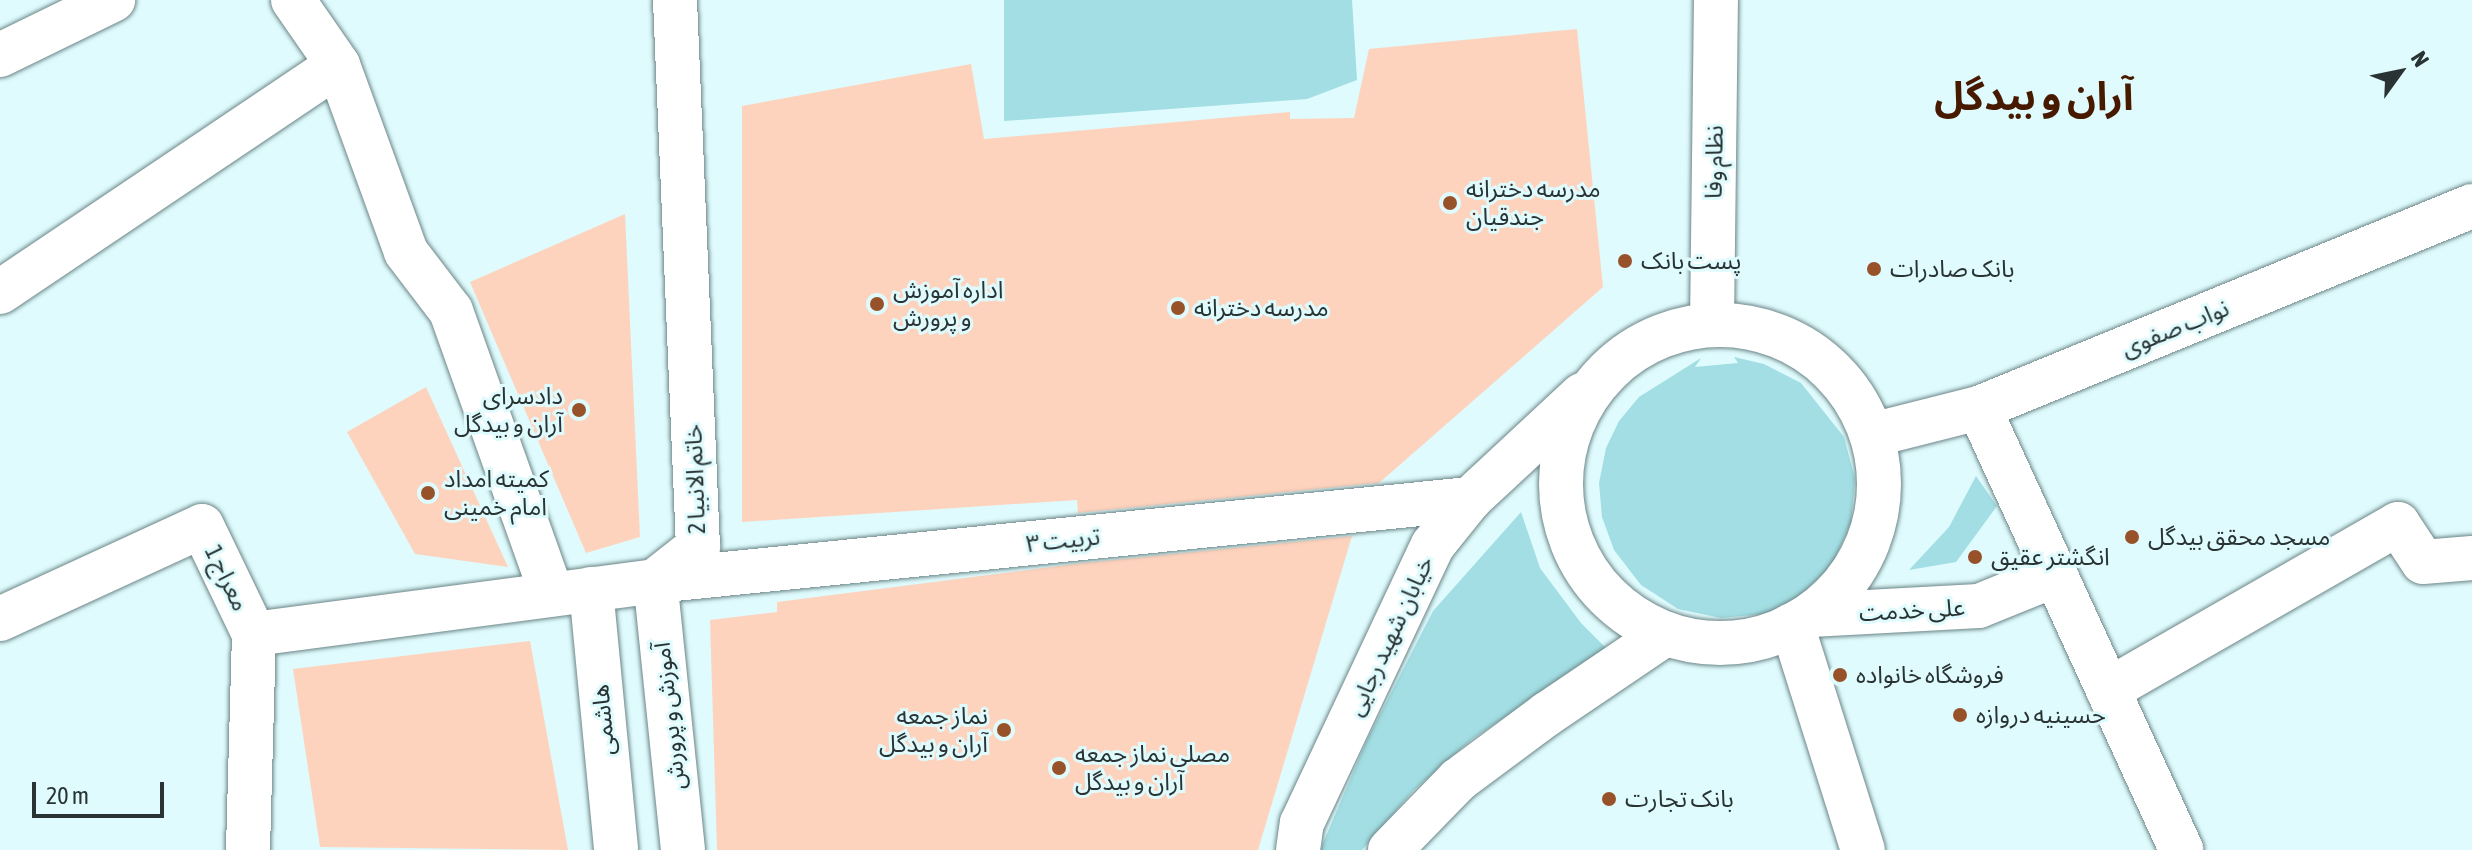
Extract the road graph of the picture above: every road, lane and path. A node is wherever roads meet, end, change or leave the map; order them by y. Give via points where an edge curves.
1 (113, 0) edge
2 (293, 0) edge
3 (675, 0) edge
4 (1716, 0) edge
5 (0, 55) edge
6 (338, 65) junction
7 (2472, 206) edge
8 (0, 292) edge
9 (1712, 324) junction
10 (1596, 383) junction
11 (1979, 408) junction
12 (1872, 435) junction
13 (1470, 499) junction
14 (2472, 558) edge
15 (2055, 575) junction
16 (655, 581) junction
17 (571, 592) junction
18 (0, 619) edge
19 (1802, 620) junction
20 (254, 634) junction
21 (1665, 634) junction
22 (2108, 690) junction
23 (248, 850) edge
24 (616, 850) edge
25 (683, 850) edge
26 (1298, 850) edge
27 (1390, 850) edge
28 (1863, 850) edge
29 (2181, 850) edge

1 - 5 street
2 - 6 street, هاشمی
3 - 16 street, خاتم الانبیا 2 via 698,547
4 - 9 street, نظام وفا
6 - 8 street
6 - 17 street, هاشمی via 406,252 451,311
7 - 11 street, نواب صفوی
9 - 10 street via 1669,332 1628,352
9 - 12 street via 1764,330 1811,352 1848,389
10 - 13 street, خیابان شهید رجایی
10 - 21 street via 1571,426 1560,476 1566,526 1595,582 1621,609
11 - 12 street, نواب صفوی
11 - 15 street
12 - 19 street via 1880,475 1877,516 1864,554 1842,588
13 - 16 street, تربیت ۳
13 - 26 street, خیابان شهید رجایی via 1417,572 1302,823
14 - 22 street via 2423,562 2398,524
15 - 19 street, علی خدمت via 1979,606
15 - 22 street
16 - 17 street
16 - 25 street, آموزش و پرورش
17 - 20 street
17 - 24 street, هاشمی
18 - 20 street, معراج 1 via 202,526
19 - 21 street via 1766,638 1715,644
19 - 28 street
20 - 23 street, معراج 1
21 - 27 street via 1458,780
22 - 29 street

